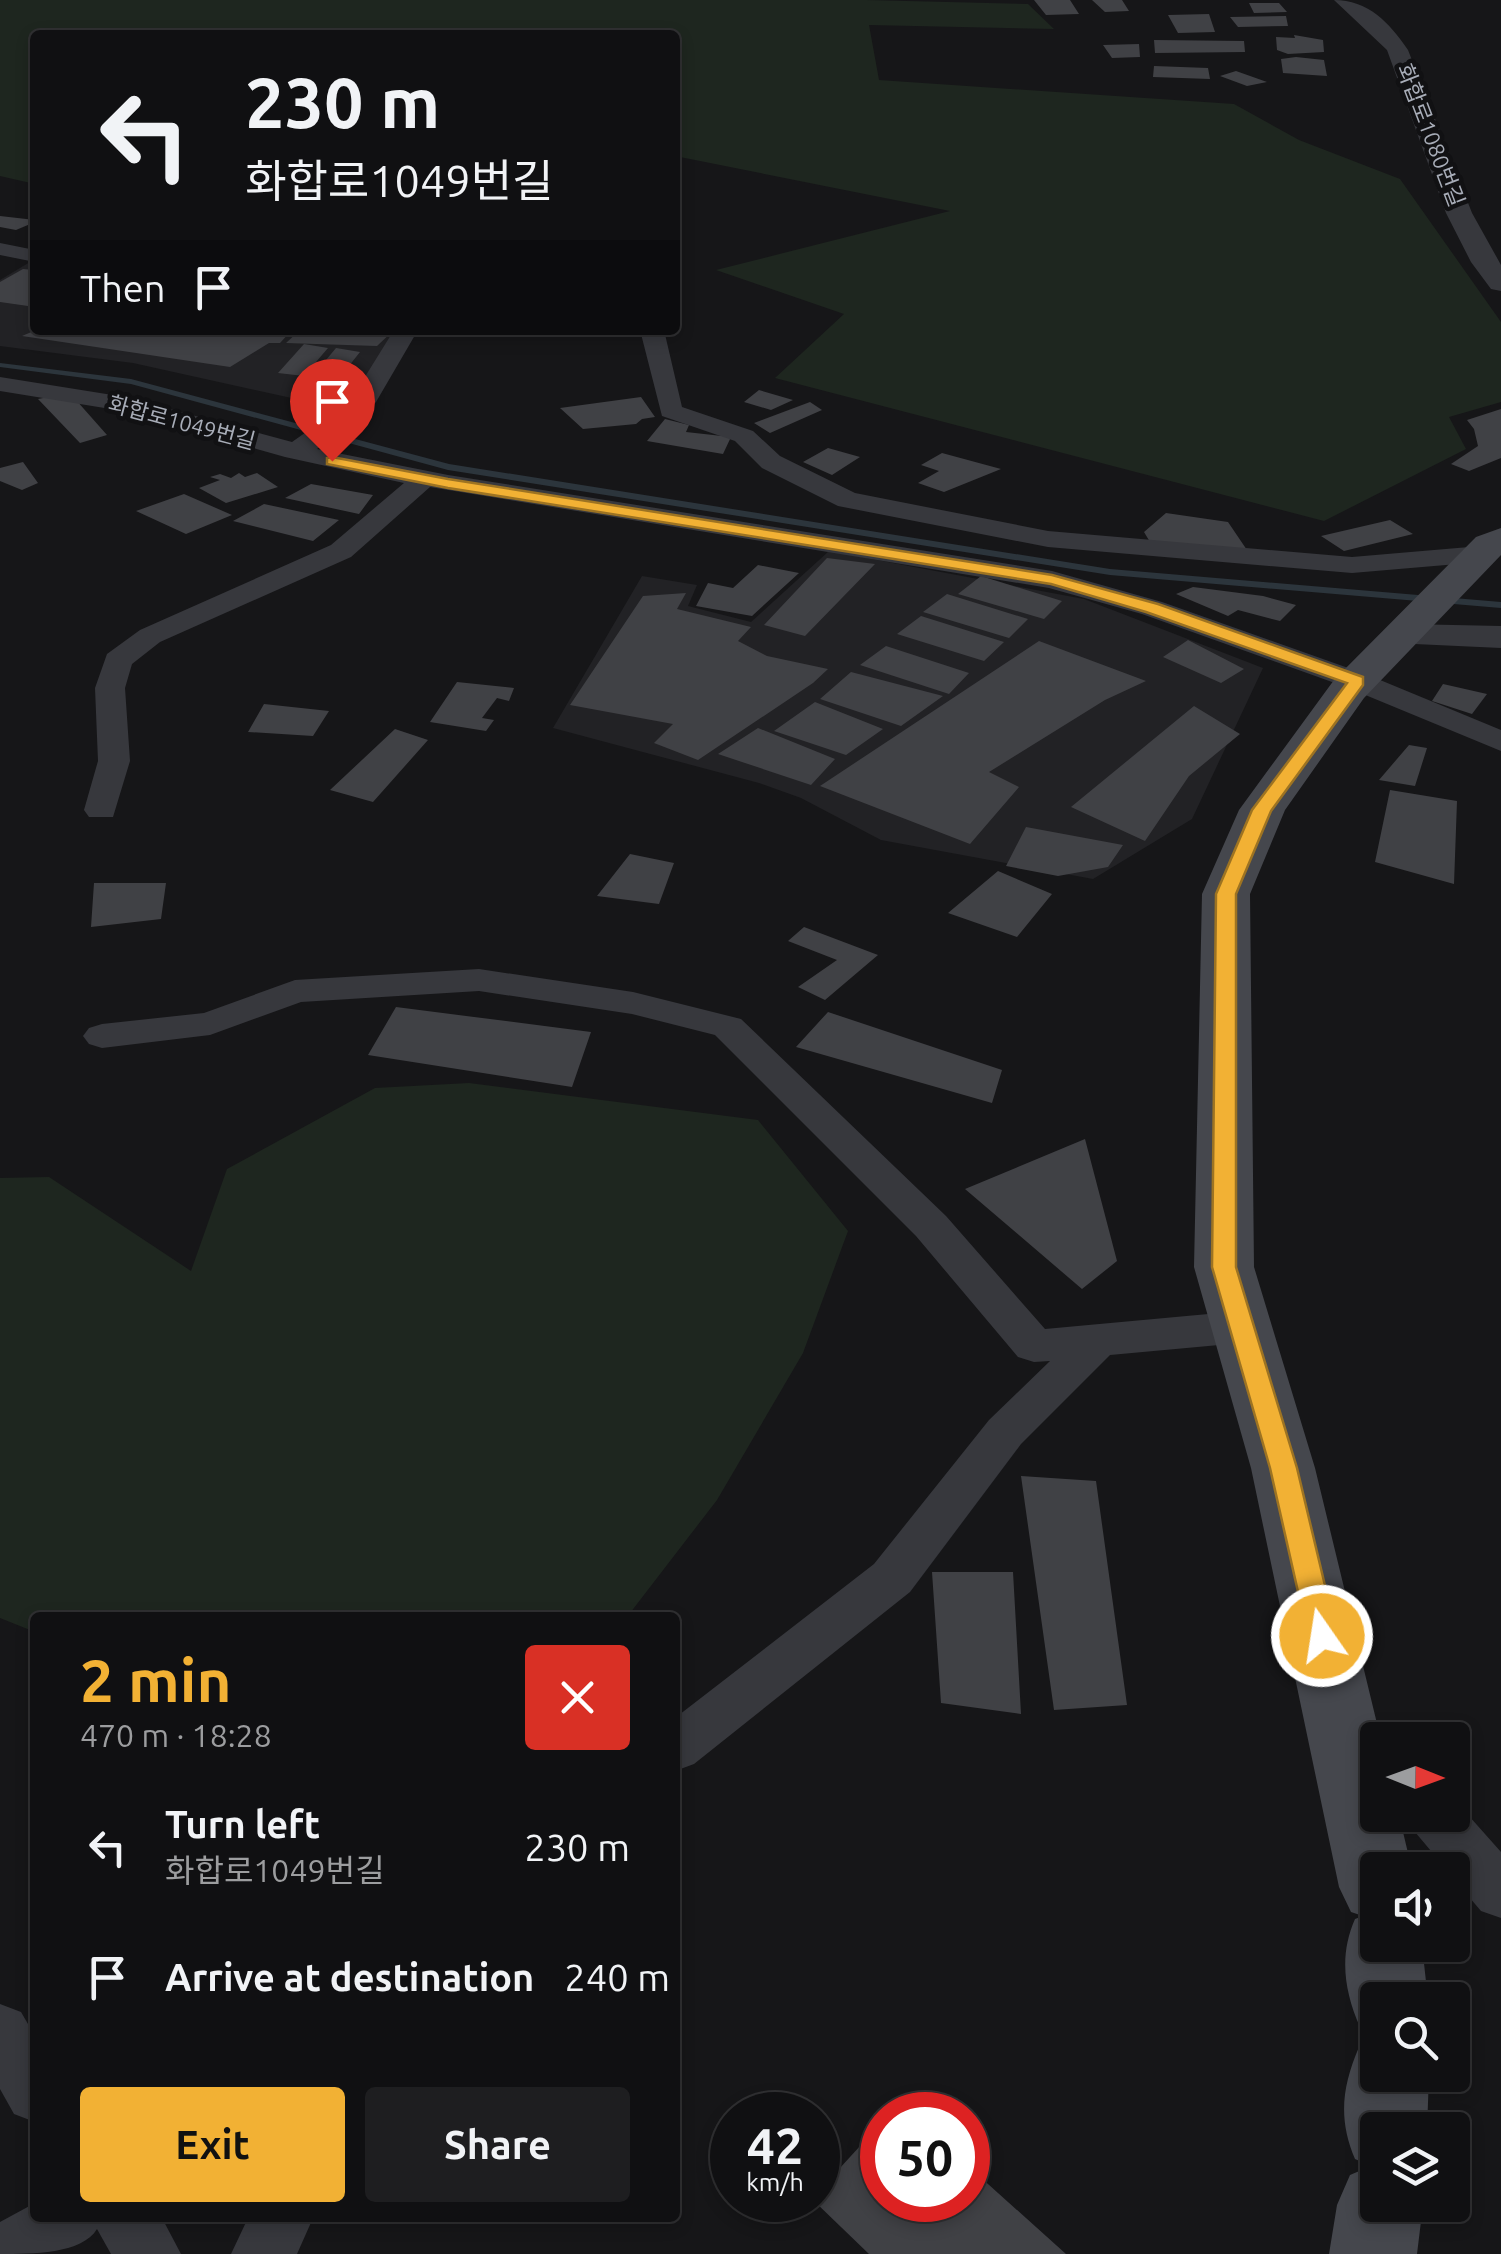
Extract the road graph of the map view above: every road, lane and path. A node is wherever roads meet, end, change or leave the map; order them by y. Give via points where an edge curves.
1 (1344, 0) edge
2 (0, 249) edge
3 (30, 256) edge
4 (30, 256) edge
5 (0, 271) edge
6 (1501, 283) edge
7 (402, 335) edge
8 (653, 335) edge
9 (0, 384) edge
10 (313, 439) junction
11 (424, 479) junction
12 (874, 510) junction
13 (844, 542) junction
14 (1480, 557) edge
15 (1416, 623) junction
16 (1501, 637) edge
17 (1357, 681) junction
18 (1501, 741) edge
19 (101, 810) dead end
20 (102, 1036) dead end
21 (1241, 1327) junction
22 (1097, 1340) junction
23 (1338, 1704) junction
24 (1360, 1729) edge
25 (680, 1744) edge
26 (1449, 1832) edge
27 (1371, 1852) edge
28 (1501, 1893) edge
29 (0, 2032) edge
30 (30, 2084) edge
31 (63, 2222) edge
32 (127, 2222) edge
33 (280, 2222) edge
34 (1378, 2222) edge
35 (6, 2254) edge
36 (149, 2254) edge
37 (264, 2254) edge
38 (1373, 2254) edge

1 - 6 street, 화합로1080번길 via 1396,47 1460,211
2 - 3 street
4 - 5 street
7 - 10 street via 386,353 374,388
8 - 12 street via 671,411 744,436 770,462
9 - 10 street, 화합로1049번길
10 - 11 street, 화합로1049번길
11 - 13 street, 화합로1049번길
11 - 19 street via 341,551 150,636 118,660 110,688 114,761
12 - 13 street
12 - 14 street via 1048,540 1259,559 1352,565
13 - 17 street, 화합로1049번길 via 1052,580
14 - 15 main road
15 - 16 street
15 - 17 main road
17 - 18 street, 화합로1049번길
17 - 21 main road via 1262,810 1226,894 1224,1267
20 - 22 street via 210,1024 295,991 479,980 633,1003 728,1027 931,1226 1034,1346
21 - 22 street
21 - 23 main road via 1283,1468
22 - 25 street via 1005,1432 892,1578
23 - 24 street
23 - 27 main road
26 - 28 street
29 - 30 street
31 - 35 street
32 - 36 street
33 - 37 street
34 - 38 main road

